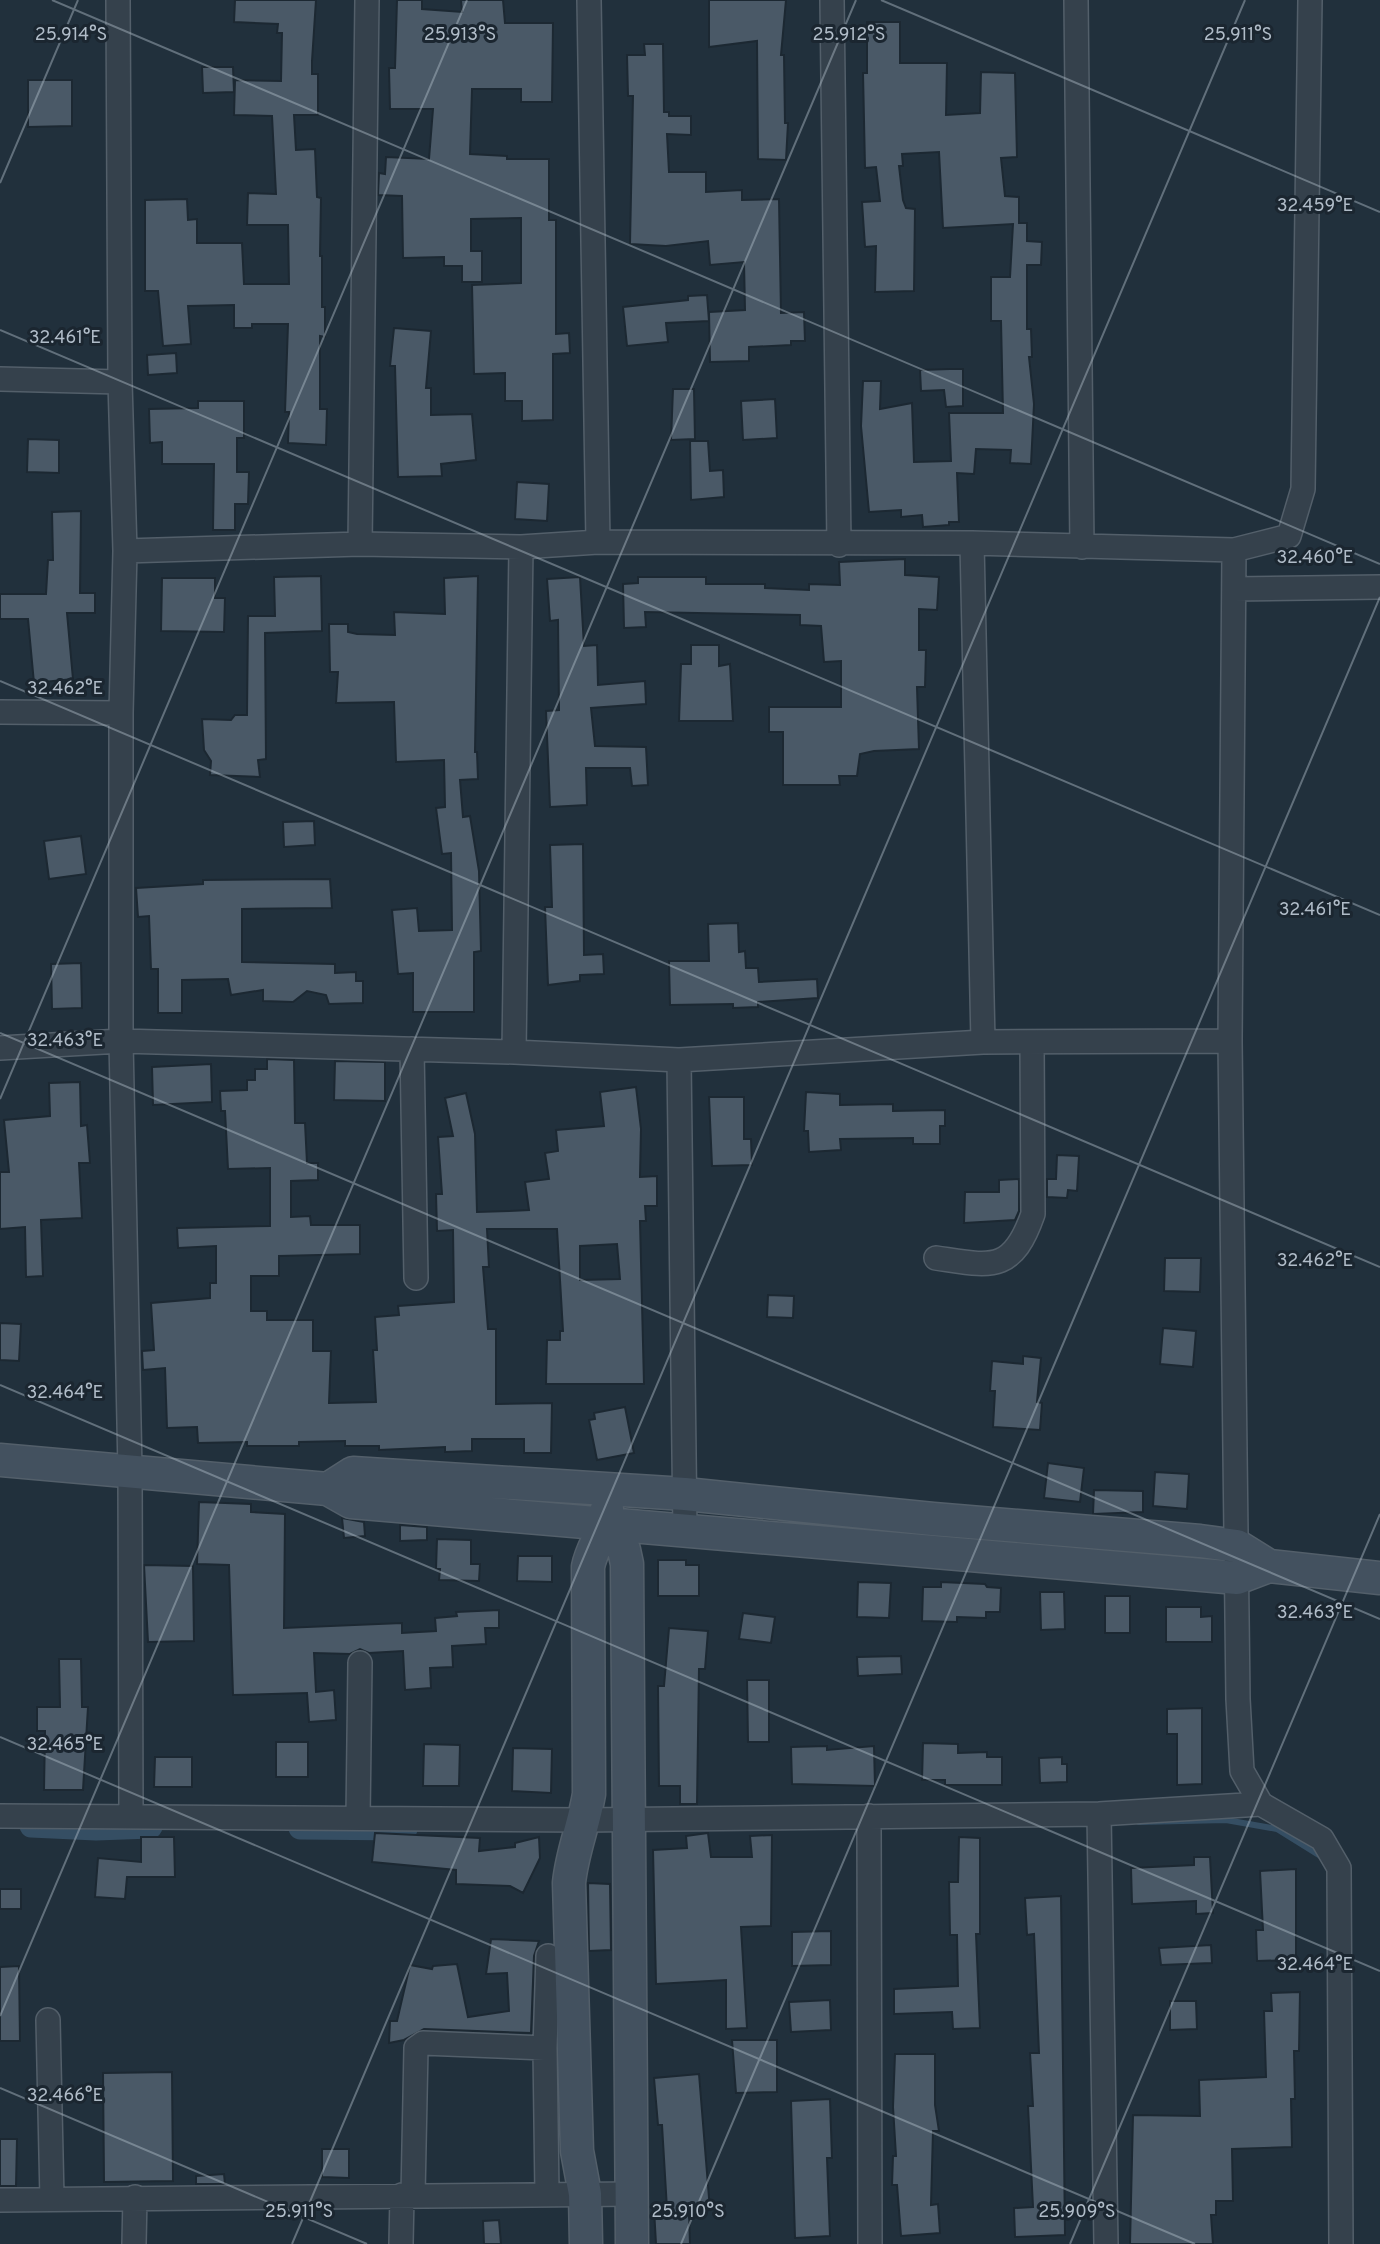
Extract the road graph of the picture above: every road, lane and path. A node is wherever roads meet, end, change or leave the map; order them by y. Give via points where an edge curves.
1 (118, 0) edge
2 (367, 0) edge
3 (589, 0) edge
4 (832, 0) edge
5 (1076, 0) edge
6 (1310, 0) edge
7 (0, 379) edge
8 (120, 382) junction
9 (598, 542) junction
10 (972, 543) junction
11 (360, 544) junction
12 (839, 545) junction
13 (521, 547) junction
14 (1082, 547) junction
15 (1234, 550) junction
16 (125, 551) junction
17 (1380, 587) edge
18 (1234, 589) junction
19 (0, 712) edge
20 (121, 713) junction
21 (121, 1041) junction
22 (1230, 1041) junction
23 (983, 1042) junction
24 (1032, 1042) junction
25 (0, 1048) edge
26 (412, 1049) junction
27 (514, 1052) junction
28 (679, 1060) junction
29 (936, 1258) dead end
30 (416, 1278) dead end
31 (0, 1460) edge
32 (130, 1470) junction
33 (492, 1482) junction
34 (328, 1489) junction
35 (607, 1490) junction
36 (685, 1494) junction
37 (767, 1503) junction
38 (490, 1514) junction
39 (607, 1526) junction
40 (1057, 1529) junction
41 (684, 1531) junction
42 (763, 1539) junction
43 (1237, 1546) junction
44 (1055, 1563) junction
45 (1269, 1566) junction
46 (1237, 1578) junction
47 (1380, 1578) edge
48 (360, 1663) dead end
49 (1261, 1804) junction
50 (1099, 1814) junction
51 (131, 1815) junction
52 (0, 1816) edge
53 (869, 1816) junction
54 (358, 1818) junction
55 (584, 1820) junction
56 (631, 1820) junction
57 (548, 1956) dead end
58 (48, 2020) dead end
59 (545, 2048) junction
60 (547, 2194) junction
61 (585, 2194) junction
62 (632, 2194) junction
63 (407, 2195) junction
64 (135, 2197) junction
65 (52, 2199) junction
66 (0, 2200) edge
67 (134, 2244) edge
68 (401, 2244) edge
69 (586, 2244) edge
70 (632, 2244) edge
71 (870, 2244) edge
72 (1106, 2244) edge
73 (1342, 2244) edge

1 - 8 street
2 - 11 street
3 - 9 street
4 - 12 street
5 - 14 street
6 - 15 street via 1303,489 1289,536
7 - 8 street
8 - 16 street
9 - 12 street
9 - 13 street
10 - 12 street
10 - 14 street
10 - 23 street
11 - 13 street
11 - 16 street
13 - 27 street
14 - 15 street
15 - 18 street
16 - 20 street
17 - 18 street
18 - 22 street
19 - 20 street
20 - 21 street
21 - 25 street
21 - 26 street
21 - 32 street
22 - 24 street
22 - 43 street
23 - 24 street
23 - 28 street
24 - 29 street via 1033,1213 1025,1236 1016,1250 998,1263
26 - 27 street
26 - 30 street
27 - 28 street
28 - 36 street
31 - 32 street
32 - 34 street
32 - 51 street
33 - 34 street via 353,1473
33 - 35 street
33 - 38 street
34 - 38 street via 351,1502
35 - 36 street
35 - 39 street
36 - 37 street
36 - 41 street
37 - 40 street
37 - 42 street
38 - 39 street
39 - 41 street
39 - 55 street via 590,1552 588,1567 589,1794
39 - 56 street via 624,1550 627,1564
40 - 43 street
40 - 44 street
41 - 42 street
42 - 44 street
43 - 45 street
43 - 46 street
44 - 46 street
45 - 46 street
45 - 47 street
46 - 49 street via 1242,1771
48 - 54 street
49 - 50 street
49 - 73 street via 1322,1839 1339,1868
50 - 53 street
50 - 72 street
51 - 52 street
51 - 54 street
53 - 56 street
53 - 71 street
54 - 55 street
55 - 56 street
55 - 61 street via 571,1856 569,1884 576,2151
56 - 62 street
57 - 59 street
58 - 65 street
59 - 60 street
59 - 63 street via 424,2043 416,2048
60 - 61 street
60 - 63 street
61 - 62 street
61 - 69 street
62 - 70 street
63 - 64 street
63 - 68 street
64 - 65 street
64 - 67 street
65 - 66 street

